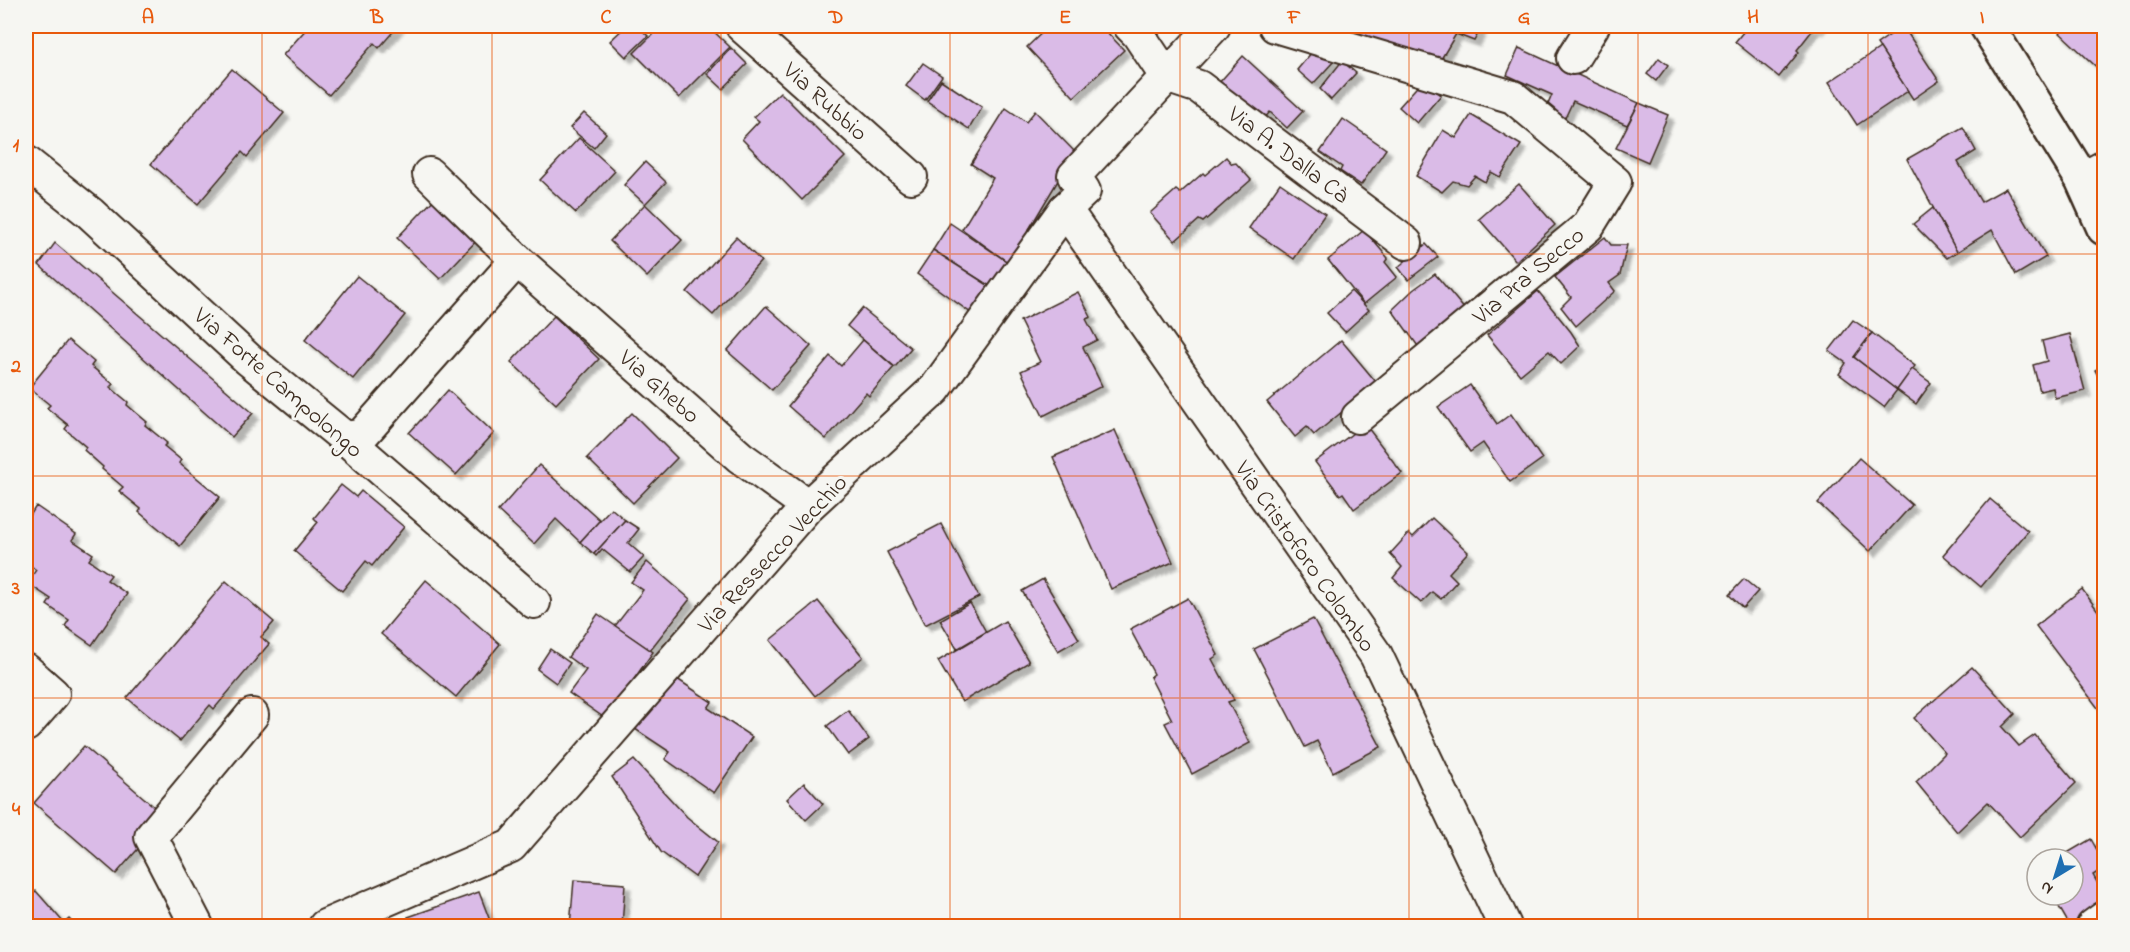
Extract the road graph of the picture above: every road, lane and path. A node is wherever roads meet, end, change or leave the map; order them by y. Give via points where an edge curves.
1 (742, 26) edge
2 (1130, 26) edge
3 (1214, 26) edge
4 (1275, 26) edge
5 (1593, 26) edge
6 (1987, 26) edge
7 (1573, 58) dead end
8 (1167, 76) junction
9 (26, 162) edge
10 (2093, 173) edge
11 (429, 174) dead end
12 (911, 177) dead end
13 (1065, 209) junction
14 (2104, 228) edge
15 (1406, 243) dead end
16 (517, 260) junction
17 (1358, 417) dead end
18 (345, 438) junction
19 (808, 507) junction
20 (534, 602) dead end
21 (26, 670) edge
22 (252, 715) dead end
23 (26, 725) edge
24 (2104, 918) edge
25 (196, 927) edge
26 (326, 927) edge
27 (1505, 927) edge
28 (2093, 927) edge

1 - 12 street, Via Rubbio
2 - 8 street
3 - 8 street, Via Ressecco Vecchio
4 - 17 street, Via Pra' Secco via 1513,97 1615,182 1588,226
5 - 7 street
6 - 10 street
8 - 13 street, Via Ressecco Vecchio via 1074,176 1084,191
8 - 15 street, Via A. Dalla Cà via 1199,87
9 - 18 street, Via Forte Campolongo via 90,213 248,360
10 - 14 street
11 - 16 street, Via Ghebo
13 - 19 street, Via Ressecco Vecchio via 935,389
13 - 27 street, Via Cristoforo Colombo via 1376,655
16 - 18 street via 361,436
16 - 19 street, Via Ghebo via 740,457
18 - 20 street, Via Forte Campolongo
19 - 26 street, Via Ressecco Vecchio via 511,846
21 - 23 street via 53,694
22 - 25 street via 150,837
24 - 28 street

